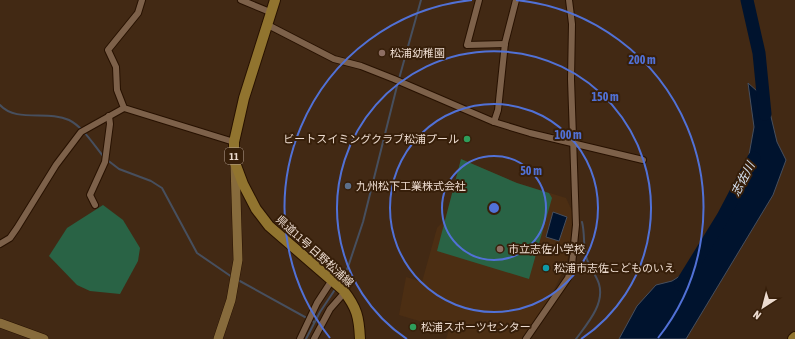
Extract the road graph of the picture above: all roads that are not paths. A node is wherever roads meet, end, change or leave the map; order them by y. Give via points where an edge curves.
1 (142, 0) edge
2 (241, 0) edge
3 (275, 0) edge
4 (479, 0) edge
5 (516, 0) edge
6 (569, 0) edge
7 (270, 12) junction
8 (266, 24) junction
9 (505, 44) junction
10 (124, 108) junction
11 (109, 116) junction
12 (494, 122) junction
13 (234, 142) junction
14 (573, 143) junction
15 (234, 160) junction
16 (643, 160) dead end
17 (95, 205) dead end
18 (0, 244) edge
19 (332, 280) junction
20 (344, 291) junction
21 (0, 324) edge
22 (44, 339) edge
23 (218, 339) edge
24 (300, 339) edge
25 (314, 339) edge
26 (360, 339) edge
27 (526, 339) edge

1 - 10 street via 138,13 108,50 116,67 117,90
2 - 7 street
3 - 7 main road, 県道11号 日野松浦線 / 11
4 - 9 street via 467,45
5 - 9 street
6 - 14 street via 572,24
7 - 8 main road, 県道11号 日野松浦線 / 11
8 - 12 street via 334,59 361,66
8 - 13 main road, 県道11号 日野松浦線 / 11
9 - 12 street via 498,110
10 - 11 street
10 - 13 street
11 - 17 street via 105,162 90,195
11 - 18 street via 83,130 56,165 18,228 10,238
12 - 14 street
13 - 15 main road, 県道11号 日野松浦線 / 11
14 - 16 street
14 - 27 street via 576,225 572,265 568,278
15 - 19 main road, 県道11号 日野松浦線 / 11 via 256,209 269,226
15 - 23 street via 238,260 232,300
19 - 20 main road, 県道11号 日野松浦線 / 11
19 - 24 street via 308,319
20 - 25 street via 330,309
20 - 26 main road, 県道11号 日野松浦線 / 11 via 353,303 359,319
21 - 22 street

